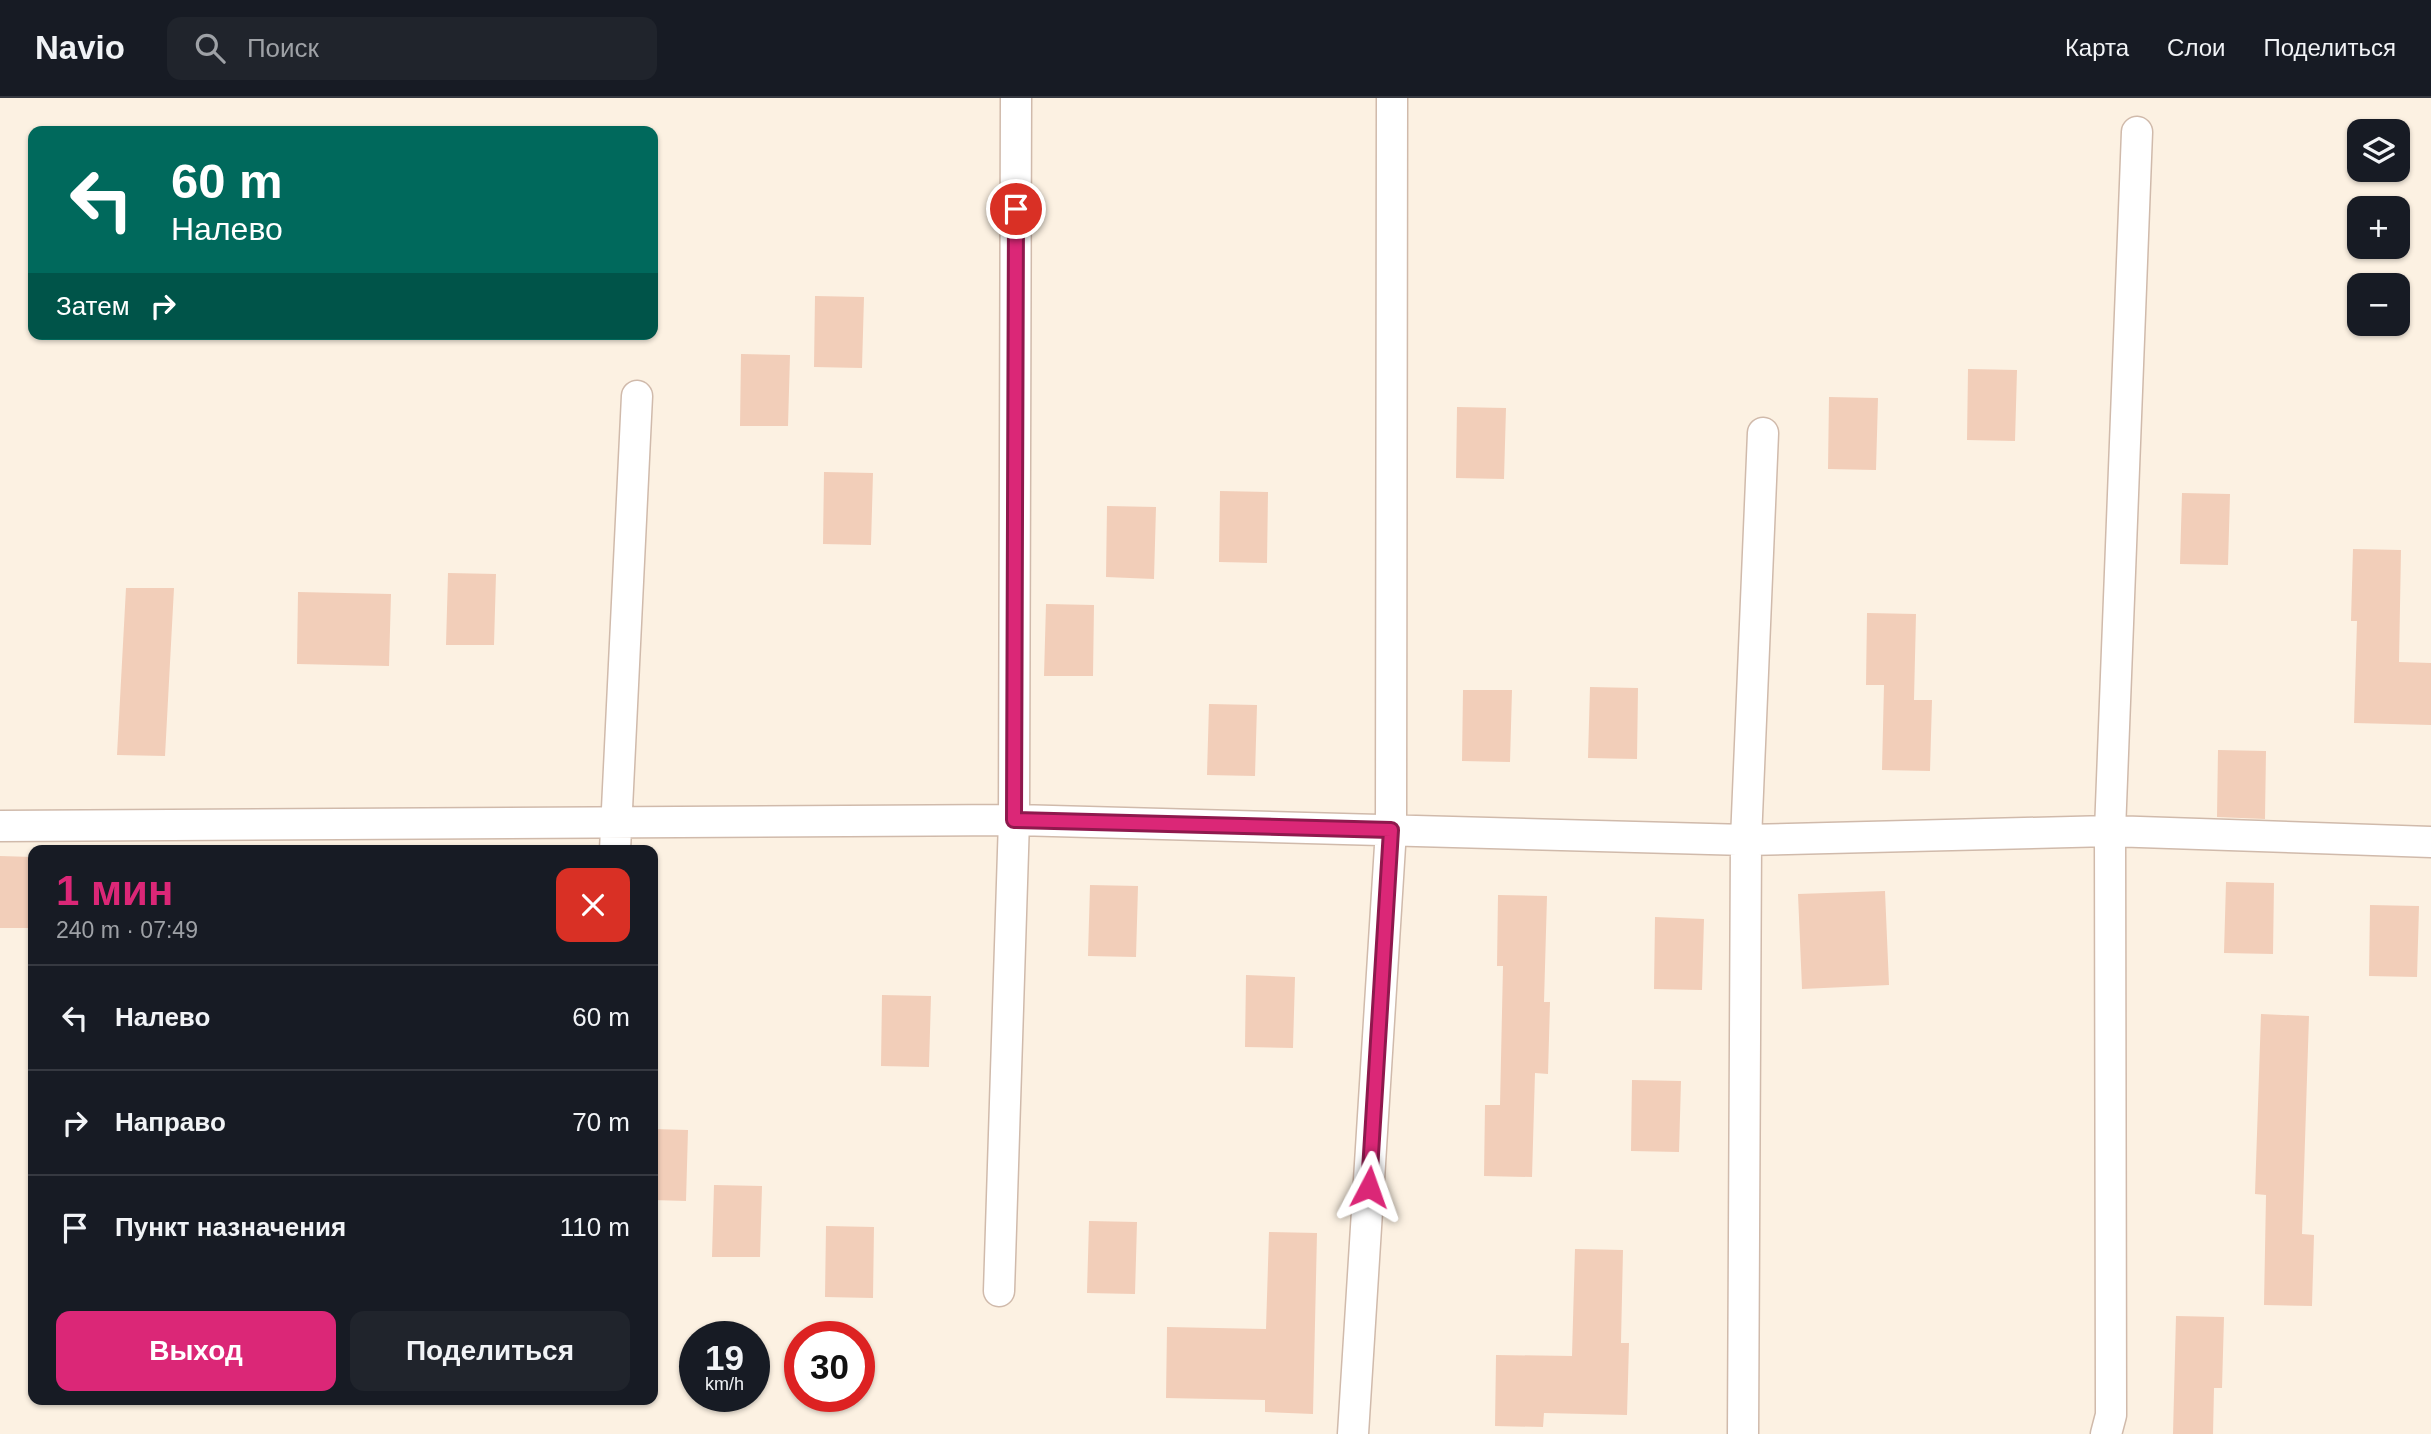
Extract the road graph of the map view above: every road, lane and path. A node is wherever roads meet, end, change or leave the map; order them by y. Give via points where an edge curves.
1 (1016, 98) edge
2 (1392, 98) edge
3 (2137, 132) dead end
4 (637, 396) dead end
5 (1763, 433) dead end
6 (1014, 820) junction
7 (0, 826) edge
8 (1391, 830) junction
9 (2110, 831) junction
10 (616, 836) edge
11 (1746, 840) junction
12 (2431, 842) edge
13 (999, 1292) dead end
14 (1353, 1434) edge
15 (1744, 1434) edge
16 (2106, 1434) edge

1 - 6 street
2 - 8 street
3 - 9 street
4 - 10 street
5 - 11 street
6 - 8 street
6 - 10 street
6 - 13 street
7 - 10 street
8 - 11 street
8 - 14 street
9 - 11 street
9 - 12 street
9 - 16 street via 2111,1415
11 - 15 street

